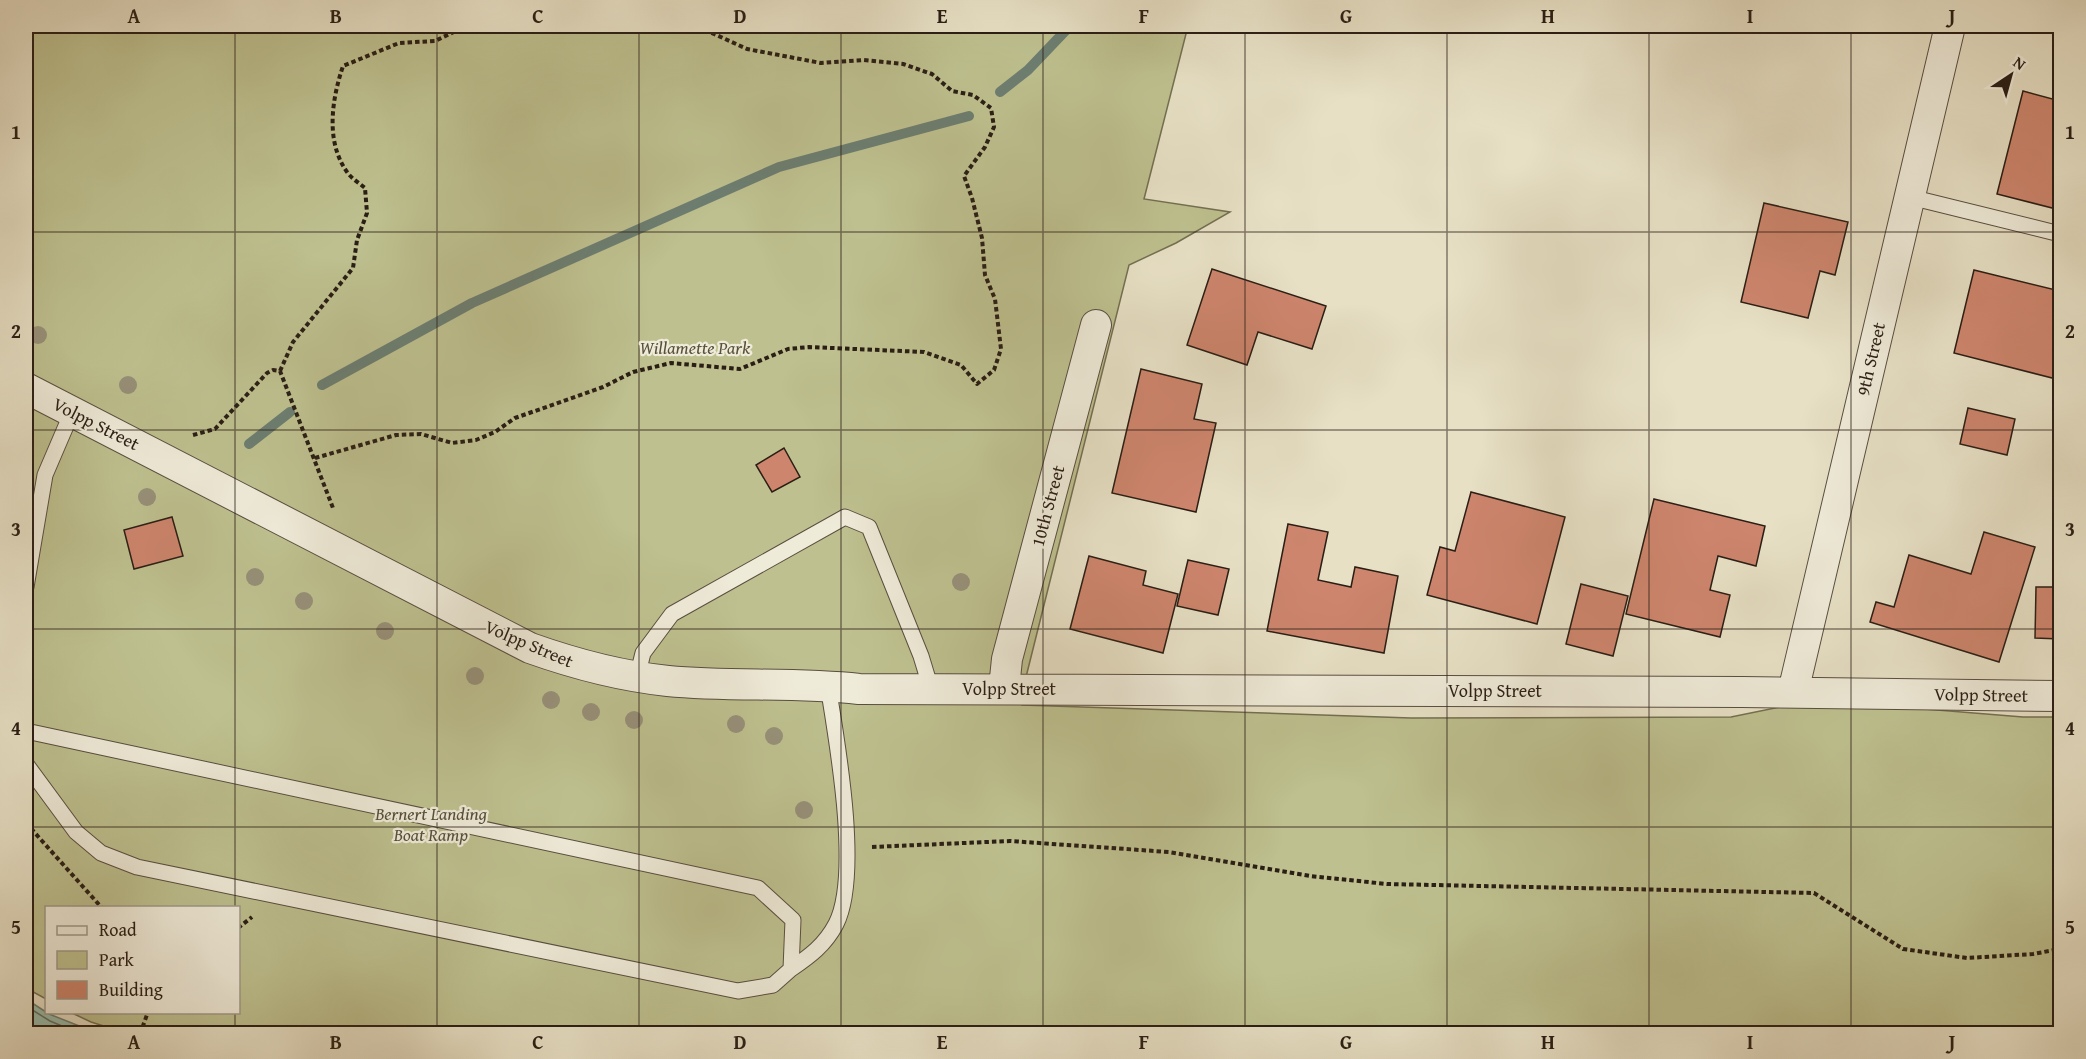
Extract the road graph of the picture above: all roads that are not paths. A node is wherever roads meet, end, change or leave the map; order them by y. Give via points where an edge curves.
1 (1950, 26) edge
2 (1910, 197) junction
3 (2061, 234) edge
4 (1096, 325) dead end
5 (26, 388) edge
6 (72, 412) junction
7 (26, 587) edge
8 (637, 677) junction
9 (828, 686) junction
10 (1004, 688) junction
11 (931, 689) junction
12 (1793, 692) junction
13 (2061, 696) edge
14 (26, 731) edge
15 (26, 764) edge
16 (791, 969) junction

1 - 2 street, 9th Street
2 - 3 lane
2 - 12 street, 9th Street
4 - 10 street, 10th Street via 1007,659
5 - 6 street, Volpp Street
6 - 7 lane via 45,475
6 - 8 street, Volpp Street via 530,648 577,665
8 - 9 street, Volpp Street
8 - 11 lane via 643,653 672,614 845,517 869,527
9 - 11 street, Volpp Street
9 - 16 lane via 849,867 837,922 818,952
10 - 11 street, Volpp Street
10 - 12 street, Volpp Street
12 - 13 street, Volpp Street
14 - 16 lane via 758,888 793,920
15 - 16 lane via 76,832 101,853 137,867 738,991 773,985

